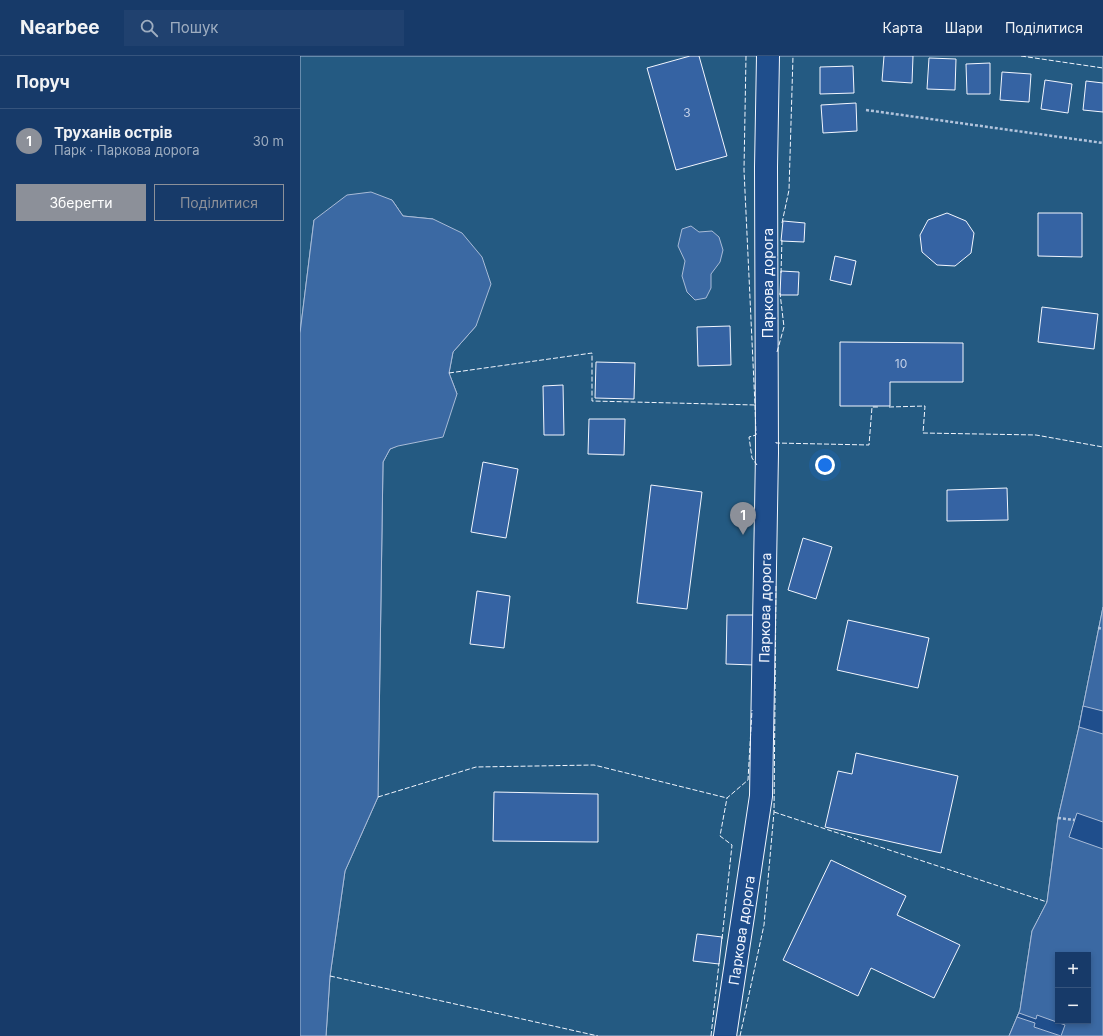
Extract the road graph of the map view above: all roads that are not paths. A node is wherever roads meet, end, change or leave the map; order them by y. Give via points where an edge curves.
1 (768, 56) edge
2 (724, 1036) edge

1 - 2 street, Паркова дорога via 767,453 761,796

